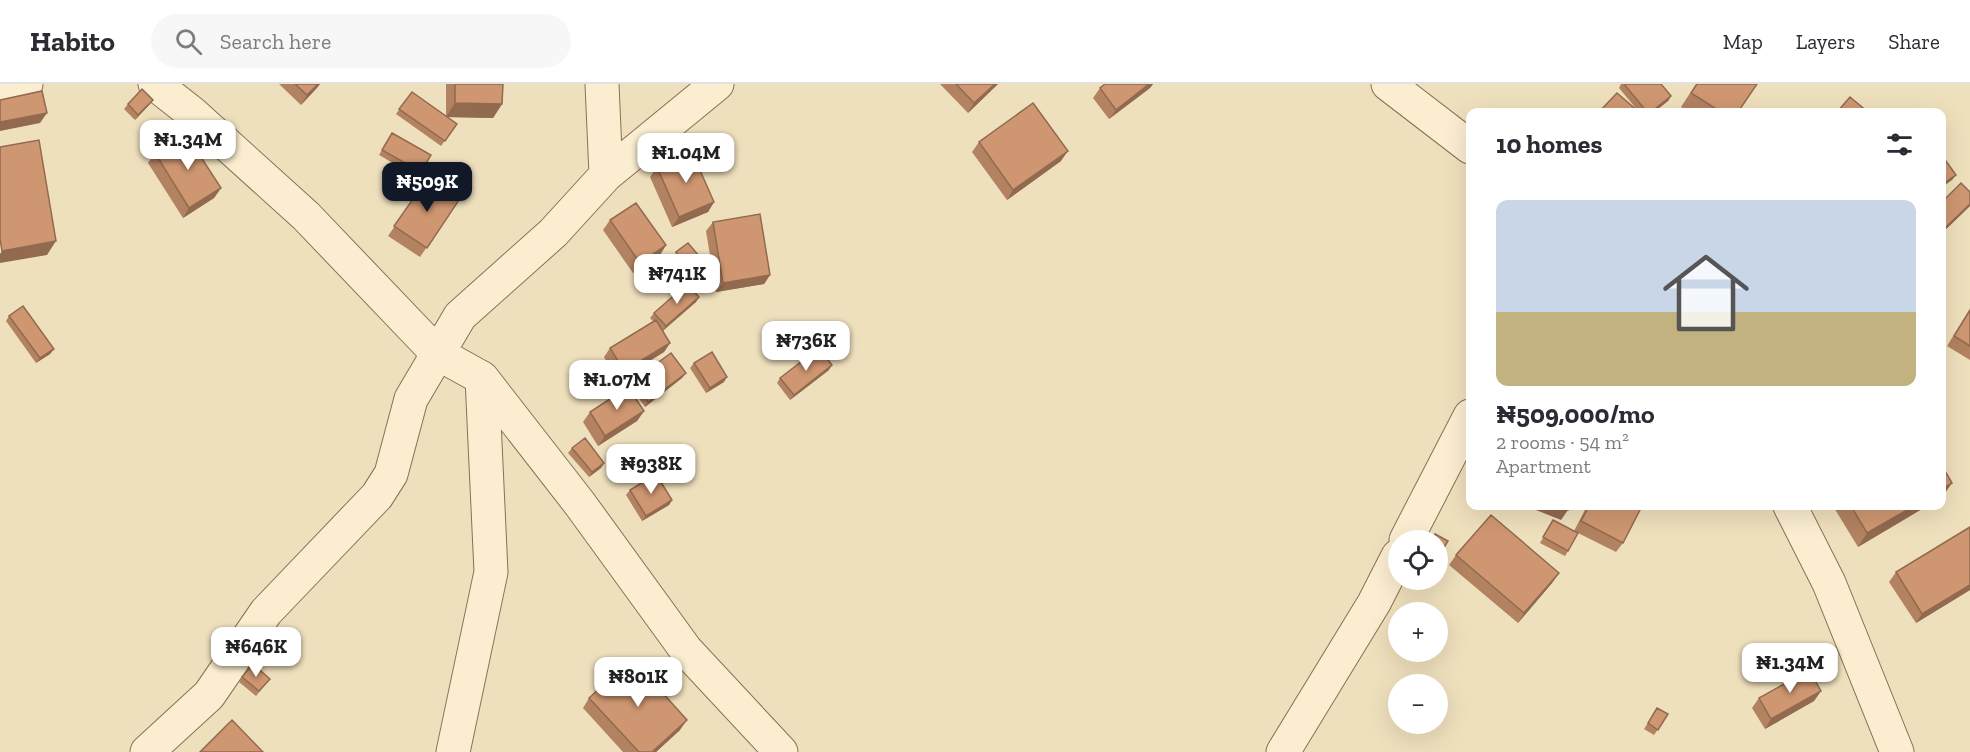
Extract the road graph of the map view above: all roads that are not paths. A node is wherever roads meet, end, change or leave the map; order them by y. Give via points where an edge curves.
1 (26, 84) edge
2 (154, 84) edge
3 (602, 84) edge
4 (717, 84) edge
5 (1388, 84) edge
6 (0, 89) edge
7 (1466, 144) edge
8 (606, 175) junction
9 (437, 353) junction
10 (482, 378) junction
11 (1466, 424) edge
12 (1792, 510) edge
13 (1411, 530) edge
14 (1388, 576) edge
15 (147, 752) edge
16 (453, 752) edge
17 (781, 752) edge
18 (1283, 752) edge
19 (1897, 752) edge

1 - 6 street
2 - 9 street via 192,112 306,216
3 - 8 street
4 - 8 street
5 - 7 street
8 - 9 street via 553,233 460,316
9 - 10 street
9 - 15 street via 411,399 391,474 377,496 266,612 209,695
10 - 16 street via 491,572
10 - 17 street via 686,650
11 - 13 street
12 - 19 street via 1829,584
14 - 18 street

